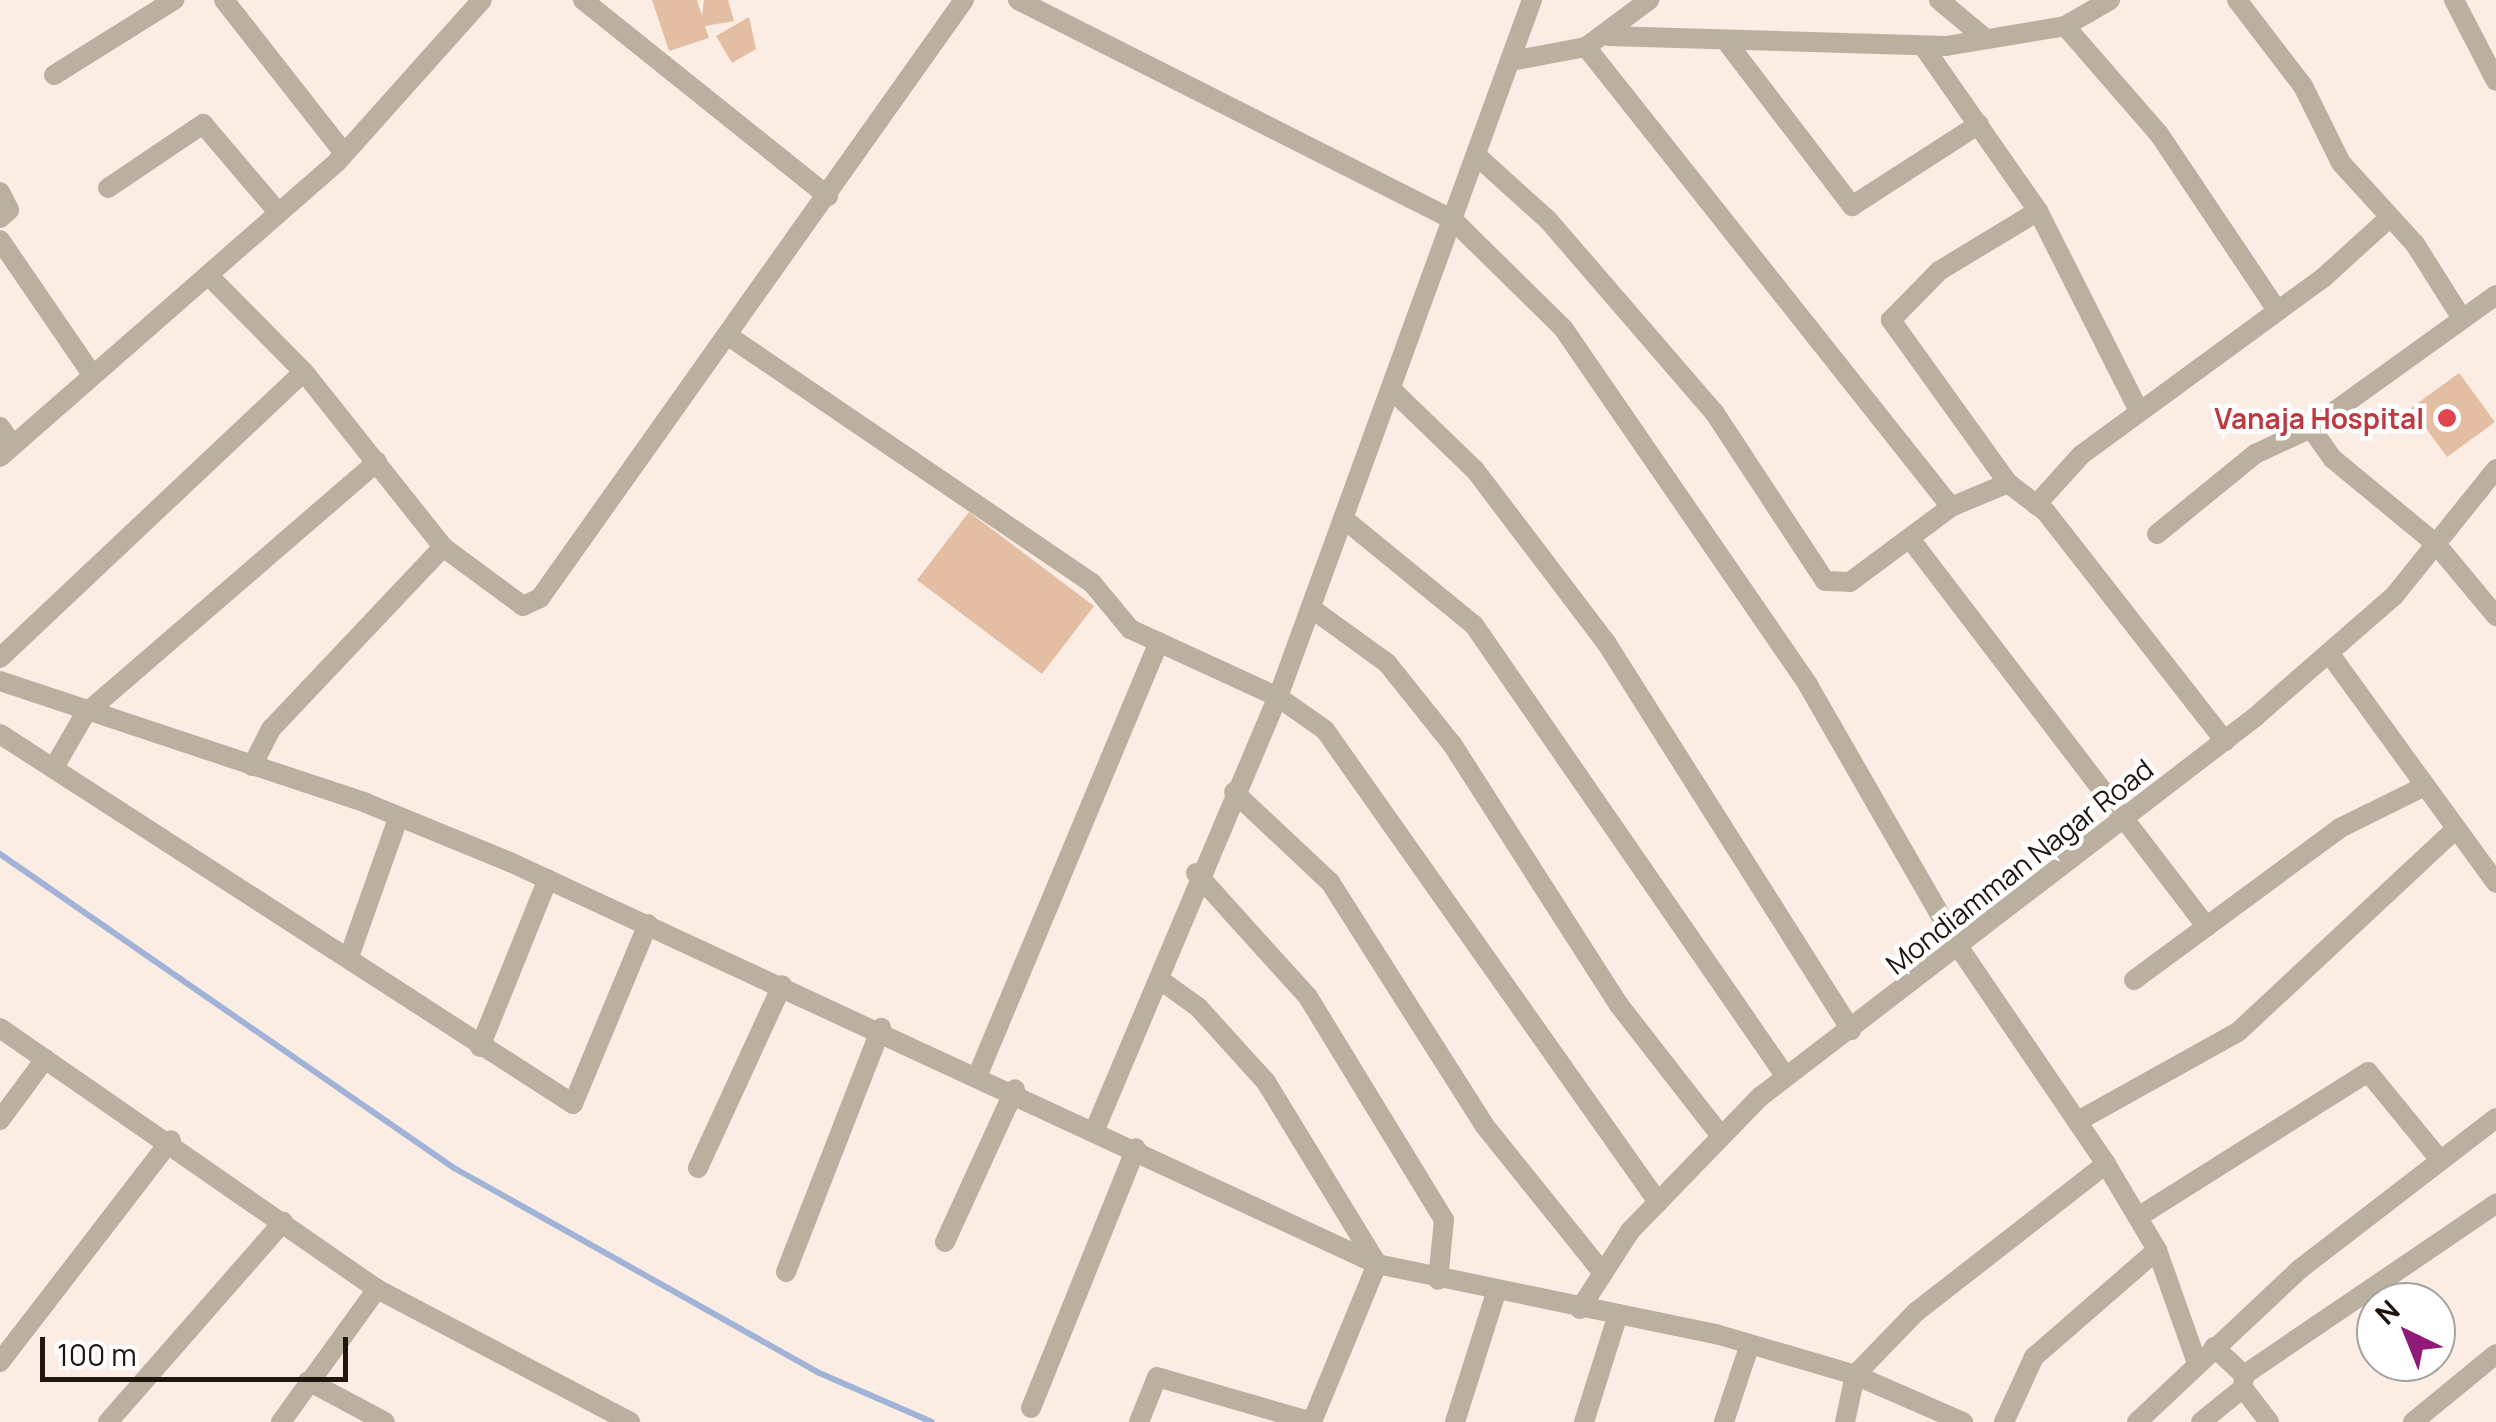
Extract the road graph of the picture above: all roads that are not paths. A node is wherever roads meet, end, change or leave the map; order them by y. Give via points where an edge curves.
1 (174, 0) edge
2 (224, 0) edge
3 (482, 0) edge
4 (584, 0) edge
5 (964, 0) edge
6 (1018, 0) edge
7 (1532, 0) edge
8 (1649, 0) edge
9 (1939, 0) edge
10 (2110, 0) edge
11 (2237, 0) edge
12 (2454, 0) edge
13 (2065, 26) junction
14 (1608, 36) junction
15 (1986, 39) junction
16 (1729, 45) junction
17 (1923, 46) junction
18 (1586, 47) junction
19 (1511, 61) junction
20 (54, 75) dead end
21 (2496, 81) edge
22 (1979, 124) junction
23 (344, 153) junction
24 (1476, 155) junction
25 (108, 188) dead end
26 (0, 192) edge
27 (828, 196) junction
28 (2038, 211) junction
29 (278, 212) junction
30 (0, 218) edge
31 (1452, 219) junction
32 (2388, 219) junction
33 (0, 240) edge
34 (208, 275) junction
35 (2496, 295) edge
36 (2277, 310) junction
37 (2461, 317) junction
38 (730, 337) junction
39 (304, 372) junction
40 (91, 373) junction
41 (1392, 389) junction
42 (2140, 411) junction
43 (0, 427) edge
44 (2310, 428) junction
45 (7, 451) edge
46 (377, 462) junction
47 (2496, 469) edge
48 (2008, 483) junction
49 (2036, 505) junction
50 (1951, 508) junction
51 (1344, 520) junction
52 (2157, 534) dead end
53 (1914, 544) junction
54 (2436, 544) junction
55 (443, 547) junction
56 (1312, 608) junction
57 (2496, 616) edge
58 (1159, 642) junction
59 (2329, 653) junction
60 (0, 658) edge
61 (0, 681) edge
62 (1278, 697) junction
63 (86, 714) junction
64 (0, 734) edge
65 (2225, 741) junction
66 (56, 764) junction
67 (252, 766) junction
68 (2424, 786) junction
69 (1234, 792) junction
70 (398, 819) junction
71 (2123, 821) junction
72 (2456, 829) junction
73 (1196, 874) junction
74 (548, 879) junction
75 (2496, 883) edge
76 (648, 924) junction
77 (2206, 927) junction
78 (1960, 950) junction
79 (349, 957) junction
80 (1159, 980) junction
81 (2134, 980) dead end
82 (782, 985) junction
83 (0, 1028) edge
84 (880, 1028) junction
85 (1851, 1030) junction
86 (480, 1047) junction
87 (45, 1059) junction
88 (978, 1072) junction
89 (1786, 1077) junction
90 (1015, 1089) junction
91 (2496, 1118) edge
92 (0, 1120) edge
93 (2078, 1121) junction
94 (1096, 1127) junction
95 (1722, 1136) junction
96 (171, 1140) junction
97 (1136, 1148) junction
98 (2440, 1160) junction
99 (2106, 1164) junction
100 (698, 1168) dead end
101 (1658, 1202) junction
102 (2496, 1204) edge
103 (2138, 1217) junction
104 (283, 1222) junction
105 (945, 1242) dead end
106 (2158, 1250) junction
107 (1377, 1264) junction
108 (786, 1272) dead end
109 (1603, 1273) junction
110 (1438, 1280) junction
111 (378, 1289) junction
112 (1496, 1293) junction
113 (1580, 1308) junction
114 (1618, 1314) junction
115 (1750, 1344) junction
116 (2214, 1347) junction
117 (2496, 1354) edge
118 (2196, 1360) junction
119 (0, 1362) edge
120 (1855, 1375) junction
121 (308, 1381) junction
122 (2243, 1382) junction
123 (1031, 1408) dead end
124 (1286, 1418) edge
125 (108, 1422) edge
126 (281, 1422) edge
127 (386, 1422) edge
128 (630, 1422) edge
129 (1139, 1422) edge
130 (1312, 1422) edge
131 (1455, 1422) edge
132 (1584, 1422) edge
133 (1724, 1422) edge
134 (1845, 1422) edge
135 (1964, 1422) edge
136 (2004, 1422) edge
137 (2137, 1422) edge
138 (2201, 1422) edge
139 (2269, 1422) edge
140 (2413, 1422) edge

1 - 20 street
2 - 23 street
3 - 23 street
4 - 27 street
5 - 27 street
6 - 31 street
7 - 19 street
8 - 14 street
9 - 15 street
10 - 13 street
11 - 32 street via 2303,86 2341,163
12 - 21 street
13 - 15 street
13 - 36 street via 2159,134
14 - 16 street
14 - 18 street
15 - 17 street
16 - 17 street
16 - 22 street via 1852,206
17 - 22 street
18 - 19 street
18 - 50 street
19 - 24 street
22 - 28 street
23 - 29 street
24 - 31 street
24 - 53 street via 1548,220 1714,412 1825,581 1850,582
25 - 29 street via 203,124
26 - 30 street via 9,210
27 - 38 street
28 - 42 street
28 - 48 street via 1939,271 1891,320
29 - 34 street
31 - 41 street
31 - 78 street via 1562,328 1687,503 1808,686
32 - 36 street
32 - 37 street
33 - 40 street
34 - 39 street
34 - 40 street
35 - 37 street
36 - 42 street
37 - 44 street
38 - 55 street via 540,598 508,602
38 - 58 street via 1076,571 1130,628
39 - 46 street
39 - 60 street
40 - 45 street
41 - 51 street
41 - 85 street via 1476,470 1607,644
42 - 49 street via 2081,455
43 - 45 street
44 - 52 street via 2255,454
44 - 54 street via 2333,459
46 - 55 street
46 - 63 street
47 - 54 street, Mondiamman Nagar Road
48 - 49 street
48 - 50 street
49 - 65 street
50 - 53 street
51 - 56 street
51 - 89 street via 1474,625
53 - 71 street
54 - 57 street
54 - 59 street, Mondiamman Nagar Road
55 - 67 street via 271,729
56 - 62 street
56 - 95 street via 1387,663 1452,744 1619,1005
58 - 62 street
58 - 88 street
59 - 65 street, Mondiamman Nagar Road
59 - 68 street
61 - 63 street
62 - 69 street
62 - 101 street via 1325,730 1415,848 1534,1037
63 - 66 street
63 - 67 street
64 - 66 street
65 - 71 street, Mondiamman Nagar Road
66 - 79 street
67 - 70 street
68 - 72 street
68 - 77 street via 2340,828
69 - 73 street
69 - 109 street via 1330,882 1484,1125
70 - 74 street
70 - 79 street
71 - 77 street
71 - 78 street, Mondiamman Nagar Road
72 - 75 street
72 - 93 street via 2238,1032
73 - 80 street
73 - 110 street via 1308,997 1444,1220
74 - 76 street
74 - 86 street
76 - 82 street
76 - 86 street via 580,1101
77 - 81 street
78 - 85 street, Mondiamman Nagar Road
78 - 93 street
79 - 86 street
80 - 94 street
80 - 107 street via 1198,1007 1266,1082
82 - 84 street
82 - 100 street
83 - 87 street
84 - 88 street
84 - 108 street
85 - 89 street, Mondiamman Nagar Road
87 - 92 street
87 - 96 street
88 - 90 street
89 - 95 street, Mondiamman Nagar Road
90 - 94 street
90 - 105 street
91 - 98 street
93 - 99 street
94 - 97 street
95 - 101 street, Mondiamman Nagar Road
96 - 104 street
96 - 119 street
97 - 107 street via 1293,1231
97 - 123 street
98 - 103 street via 2368,1072
98 - 116 street
99 - 103 street
99 - 120 street via 1943,1290
101 - 109 street, Mondiamman Nagar Road
102 - 122 street
103 - 106 street
104 - 111 street
104 - 125 street
106 - 118 street
106 - 136 street via 2034,1357
107 - 110 street
107 - 130 street
109 - 113 street, Mondiamman Nagar Road
110 - 112 street
111 - 121 street
111 - 128 street
112 - 113 street
112 - 131 street
113 - 114 street
114 - 115 street
114 - 132 street
115 - 120 street
115 - 133 street
116 - 118 street
116 - 122 street
117 - 140 street
118 - 137 street
120 - 134 street
120 - 135 street
121 - 126 street
121 - 127 street
122 - 138 street
122 - 139 street
124 - 129 street via 1157,1377
124 - 130 street

